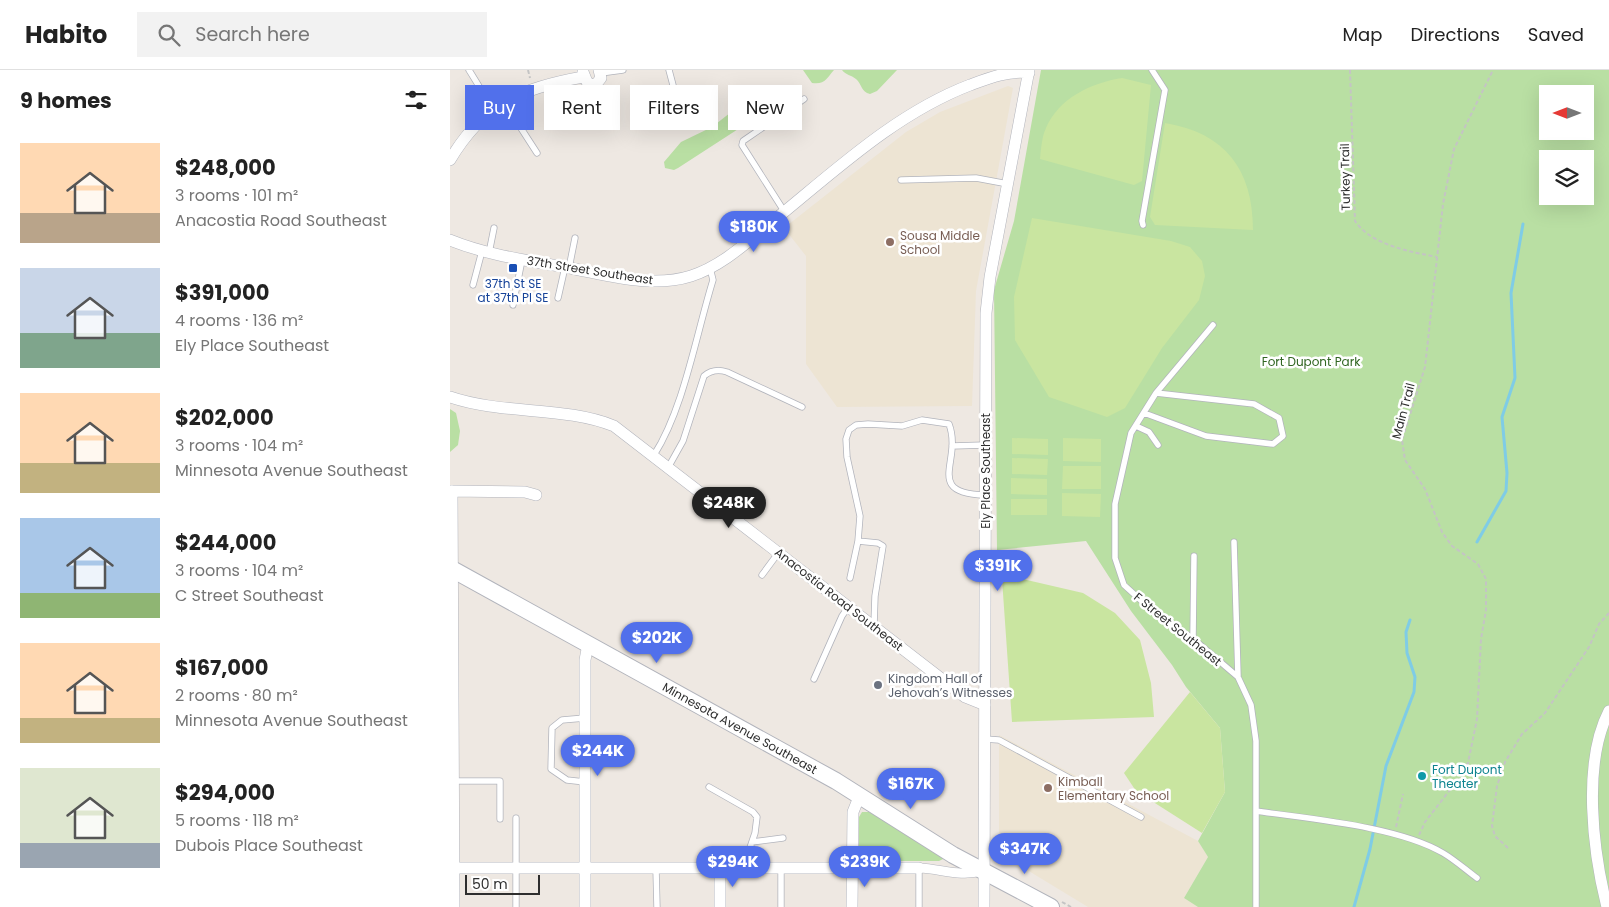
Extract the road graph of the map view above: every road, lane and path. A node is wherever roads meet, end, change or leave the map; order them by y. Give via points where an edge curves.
1 (469, 70) edge
2 (622, 70) edge
3 (669, 70) edge
4 (1152, 70) edge
5 (1350, 70) edge
6 (1493, 70) edge
7 (600, 72) edge
8 (1029, 72) edge
9 (584, 74) edge
10 (478, 85) edge
11 (673, 85) edge
12 (534, 88) edge
13 (804, 98) dead end
14 (471, 130) edge
15 (522, 130) edge
16 (536, 153) dead end
17 (450, 160) edge
18 (901, 180) dead end
19 (1008, 184) junction
20 (784, 211) junction
21 (1143, 226) dead end
22 (494, 228) dead end
23 (575, 238) dead end
24 (450, 240) edge
25 (485, 252) junction
26 (1437, 257) junction
27 (522, 260) junction
28 (567, 267) junction
29 (710, 268) junction
30 (473, 285) dead end
31 (558, 298) dead end
32 (513, 305) dead end
33 (1213, 325) dead end
34 (1156, 393) junction
35 (450, 397) edge
36 (802, 407) dead end
37 (1144, 413) junction
38 (1136, 426) junction
39 (985, 445) junction
40 (1158, 445) dead end
41 (952, 446) junction
42 (654, 455) junction
43 (669, 466) junction
44 (451, 491) edge
45 (536, 495) dead end
46 (985, 495) junction
47 (858, 541) junction
48 (1234, 542) dead end
49 (779, 552) junction
50 (1194, 556) dead end
51 (452, 571) edge
52 (762, 575) dead end
53 (850, 578) dead end
54 (849, 606) junction
55 (1609, 613) edge
56 (874, 625) junction
57 (1193, 639) junction
58 (587, 647) junction
59 (452, 648) edge
60 (1238, 677) junction
61 (452, 679) edge
62 (814, 679) dead end
63 (985, 705) junction
64 (1609, 711) edge
65 (585, 718) junction
66 (985, 739) junction
67 (454, 781) junction
68 (585, 782) junction
69 (710, 786) dead end
70 (852, 793) junction
71 (1403, 794) dead end
72 (1256, 811) junction
73 (1141, 817) dead end
74 (516, 818) dead end
75 (500, 819) dead end
76 (918, 833) junction
77 (1394, 835) junction
78 (783, 838) dead end
79 (752, 842) junction
80 (1417, 842) junction
81 (1508, 848) dead end
82 (953, 855) junction
83 (452, 868) edge
84 (919, 868) junction
85 (516, 869) junction
86 (585, 869) junction
87 (656, 869) junction
88 (852, 869) junction
89 (936, 869) junction
90 (720, 870) junction
91 (743, 870) junction
92 (781, 870) junction
93 (984, 870) junction
94 (1477, 878) dead end
95 (454, 907) edge
96 (516, 907) edge
97 (585, 907) edge
98 (657, 907) edge
99 (720, 907) edge
100 (781, 907) edge
101 (852, 907) edge
102 (919, 907) edge
103 (984, 907) edge
104 (1051, 907) edge
105 (1256, 907) edge
106 (1606, 907) edge

1 - 10 lane
2 - 7 lane
3 - 11 lane
4 - 21 lane via 1166,90
5 - 26 path, Turkey Trail via 1355,221 1376,239
6 - 26 path, Main Trail via 1454,149
7 - 9 street via 597,83 592,85
8 - 19 street, Ely Place Southeast
8 - 20 street, 37th Street Southeast via 994,77 920,110 884,132
9 - 12 street
13 - 20 lane via 743,141 742,145
14 - 17 street
15 - 16 lane
18 - 19 lane via 976,178
19 - 39 street, Ely Place Southeast via 986,313
20 - 29 street, 37th Street Southeast
22 - 25 lane
23 - 28 lane
24 - 25 street, 37th Street Southeast
25 - 27 street, 37th Street Southeast
25 - 30 lane
26 - 80 path, Main Trail via 1425,367 1402,440 1405,460 1425,488 1447,540 1482,570 1486,579 1486,610 1481,639 1477,719 1468,763 1425,822
27 - 28 street, 37th Street Southeast
27 - 32 lane
28 - 29 street, 37th Street Southeast via 657,281 678,279
28 - 31 lane
29 - 42 lane via 714,280 682,388 668,433
33 - 34 lane, F Street Southeast
34 - 37 lane, F Street Southeast
34 - 37 lane via 1254,404 1279,418 1283,436 1273,444 1206,436
35 - 42 street, Anacostia Road Southeast via 490,407 605,422
36 - 43 lane via 727,372 709,372 704,376 684,441
37 - 38 lane, F Street Southeast
38 - 40 lane via 1149,432
38 - 57 lane, F Street Southeast via 1131,433 1115,504 1115,558 1124,585
39 - 41 lane
39 - 46 street, Ely Place Southeast
41 - 46 lane via 950,481 955,490
41 - 47 lane via 953,434 949,424 931,421 914,421 902,426 856,425 849,430 847,457 860,516
42 - 43 street, Anacostia Road Southeast
43 - 49 street, Anacostia Road Southeast
44 - 45 street
44 - 51 street
46 - 63 street, Ely Place Southeast
47 - 53 lane
47 - 56 lane via 882,546
48 - 60 lane
49 - 52 lane
49 - 54 street, Anacostia Road Southeast
50 - 57 lane
51 - 58 main road, Minnesota Avenue Southeast
51 - 59 street
54 - 56 street, Anacostia Road Southeast
54 - 62 lane
55 - 81 path via 1545,713 1522,734 1505,762 1497,786 1492,826 1495,836
56 - 63 street, Anacostia Road Southeast via 965,697
57 - 60 lane, F Street Southeast
58 - 65 street
58 - 70 main road, Minnesota Avenue Southeast via 836,781
59 - 61 street
60 - 72 lane, F Street Southeast via 1251,705 1256,741
61 - 67 street
63 - 66 street, Ely Place Southeast
64 - 106 street via 1603,722 1594,761 1592,792 1599,872
65 - 68 street
65 - 68 lane via 562,720 552,728 551,769 567,780
66 - 73 lane via 999,740
66 - 93 street, Ely Place Southeast
67 - 75 lane via 500,781
67 - 83 street
68 - 86 street
69 - 79 lane via 757,817
70 - 76 main road, Minnesota Avenue Southeast
70 - 88 street
71 - 77 path
72 - 77 lane
72 - 105 lane, F Street Southeast
74 - 85 lane
76 - 82 main road, Minnesota Avenue Southeast
76 - 93 main road, Minnesota Avenue Southeast via 942,838
77 - 80 lane
78 - 79 lane
79 - 91 lane
80 - 94 lane via 1443,853
82 - 89 street
82 - 93 main road, Minnesota Avenue Southeast
83 - 85 street
83 - 95 street
84 - 88 street
84 - 89 street
84 - 102 lane
85 - 86 street
85 - 96 lane
86 - 87 street
86 - 97 street
87 - 90 street
87 - 98 lane
88 - 92 street
88 - 101 street
89 - 93 street via 968,875
90 - 91 street
90 - 99 street
91 - 92 street
92 - 100 lane
93 - 103 street, Ely Place Southeast
93 - 104 main road, Minnesota Avenue Southeast

